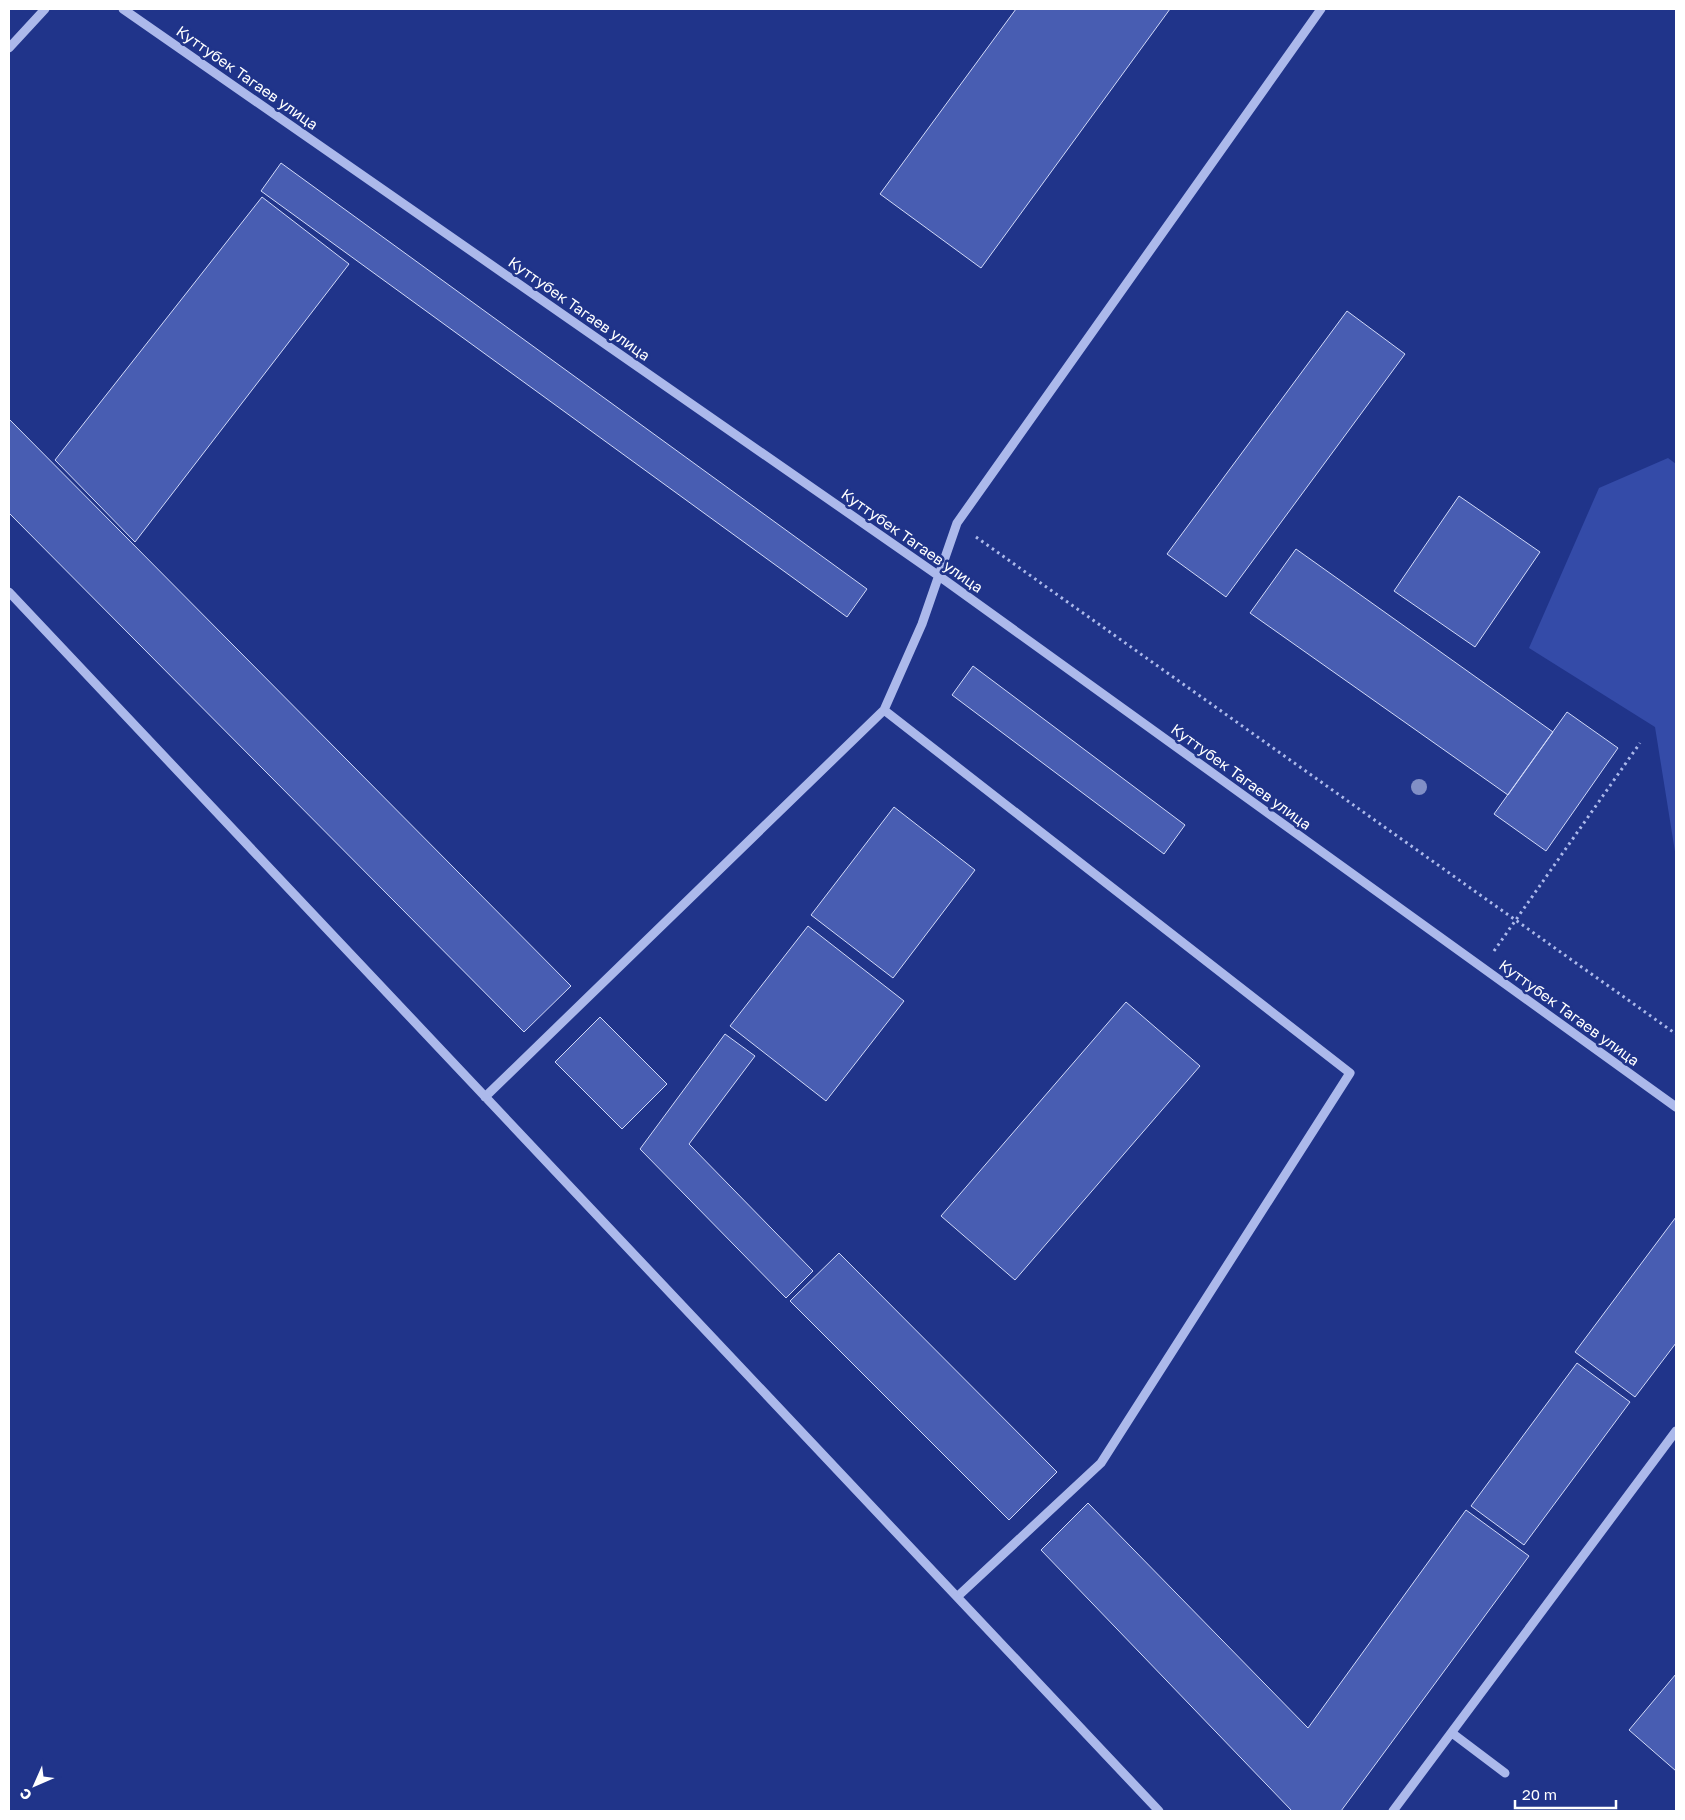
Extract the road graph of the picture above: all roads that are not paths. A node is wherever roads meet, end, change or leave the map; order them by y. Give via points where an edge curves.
1 (45, 9) edge
2 (122, 9) edge
3 (1321, 9) edge
4 (9, 48) edge
5 (939, 576) junction
6 (9, 592) edge
7 (884, 710) junction
8 (486, 1097) junction
9 (1676, 1107) edge
10 (1676, 1431) edge
11 (957, 1597) junction
12 (1452, 1732) junction
13 (1505, 1773) dead end
14 (1159, 1811) edge
15 (1393, 1811) edge

1 - 4 street
2 - 5 street, Куттубек Тагаев улица
3 - 5 street via 957,523
5 - 7 street
5 - 9 street, Куттубек Тагаев улица
6 - 8 street
7 - 8 street
7 - 11 street via 1350,1073 1101,1463
8 - 11 street
10 - 12 street
11 - 14 street
12 - 13 street
12 - 15 street

